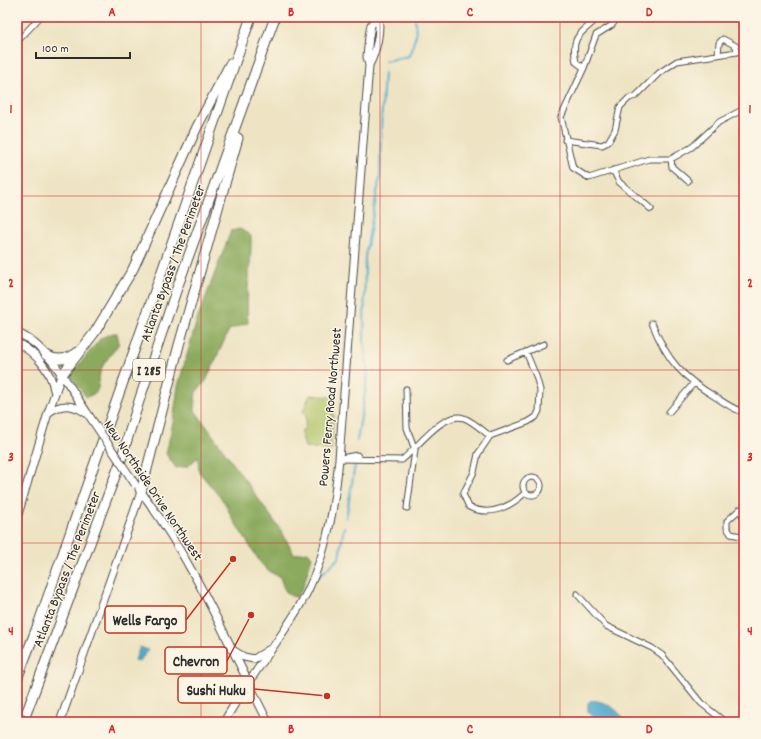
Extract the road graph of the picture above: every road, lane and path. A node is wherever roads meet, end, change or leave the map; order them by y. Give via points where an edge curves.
1 (40, 17) edge
2 (252, 17) edge
3 (275, 17) edge
4 (378, 17) edge
5 (599, 17) edge
6 (618, 17) edge
7 (17, 42) edge
8 (242, 42) junction
9 (718, 55) junction
10 (261, 60) junction
11 (584, 68) junction
12 (744, 109) edge
13 (565, 140) junction
14 (671, 159) junction
15 (613, 170) junction
16 (688, 181) dead end
17 (651, 209) dead end
18 (652, 323) dead end
19 (17, 333) edge
20 (17, 343) edge
21 (544, 344) dead end
22 (86, 345) junction
23 (526, 352) junction
24 (46, 355) junction
25 (507, 360) dead end
26 (61, 376) junction
27 (694, 383) junction
28 (406, 389) dead end
29 (55, 392) junction
30 (669, 412) dead end
31 (744, 412) edge
32 (48, 414) junction
33 (88, 414) junction
34 (490, 436) junction
35 (414, 450) junction
36 (339, 458) junction
37 (141, 492) junction
38 (525, 493) dead end
39 (742, 507) edge
40 (407, 508) dead end
41 (17, 518) edge
42 (744, 519) edge
43 (744, 533) edge
44 (577, 594) dead end
45 (274, 646) junction
46 (231, 649) junction
47 (17, 679) edge
48 (249, 684) junction
49 (17, 713) edge
50 (24, 722) edge
51 (60, 722) edge
52 (224, 722) edge
53 (268, 722) edge
54 (725, 722) edge

1 - 7 street
2 - 8 highway, Atlanta Bypass / The Perimeter / I 285
3 - 10 highway, Atlanta Bypass / The Perimeter / I 285
4 - 36 main road, Powers Ferry Road Northwest via 379,28 374,57 369,65
5 - 11 street via 575,40 576,62
6 - 11 street via 612,25 596,35
8 - 22 highway via 197,127 133,269
8 - 47 highway, Atlanta Bypass / The Perimeter / I 285
9 - 9 street via 737,52 736,46 723,39 719,43
9 - 13 street via 677,61 659,73 636,96 629,98 620,107 615,130 608,142 602,145
10 - 37 highway via 207,243
10 - 50 highway, Atlanta Bypass / The Perimeter / I 285 via 176,291 120,463
11 - 13 street via 561,117
12 - 14 street via 720,122 692,147
13 - 15 street via 573,168 589,178
14 - 15 street via 649,158
14 - 16 street via 672,167
15 - 17 street via 619,182
18 - 27 street via 666,354
19 - 24 main road, New Northside Drive Northwest via 31,340
20 - 29 main road via 36,356 44,366
21 - 23 street
22 - 24 highway via 64,359
22 - 26 highway
23 - 25 street
23 - 34 street via 540,390 539,411 536,417 528,422
24 - 26 main road, New Northside Drive Northwest
26 - 29 main road
26 - 33 main road, New Northside Drive Northwest
27 - 30 street
27 - 31 street
28 - 35 street via 407,428
29 - 32 main road
32 - 33 main road via 59,407 69,405
32 - 41 main road
33 - 37 main road, New Northside Drive Northwest, bridge
34 - 35 street via 470,421 454,417 440,423
34 - 38 street via 478,454 474,472 465,487 465,501 475,510 496,511 515,502
35 - 36 street via 402,460 360,459 357,455
35 - 40 street
36 - 45 main road, Powers Ferry Road Northwest via 332,514 322,554 303,600
37 - 46 main road, New Northside Drive Northwest via 181,551
37 - 51 main road
39 - 42 street
39 - 43 street via 726,521 726,528 735,536
44 - 54 street via 606,626 662,655 701,703
45 - 46 main road via 254,659 244,657
45 - 48 main road, Powers Ferry Road Northwest
46 - 48 main road, New Northside Drive Northwest
48 - 52 main road, Powers Ferry Road Northwest
48 - 53 main road, New Northside Drive Northwest
49 - 50 main road, bridge

